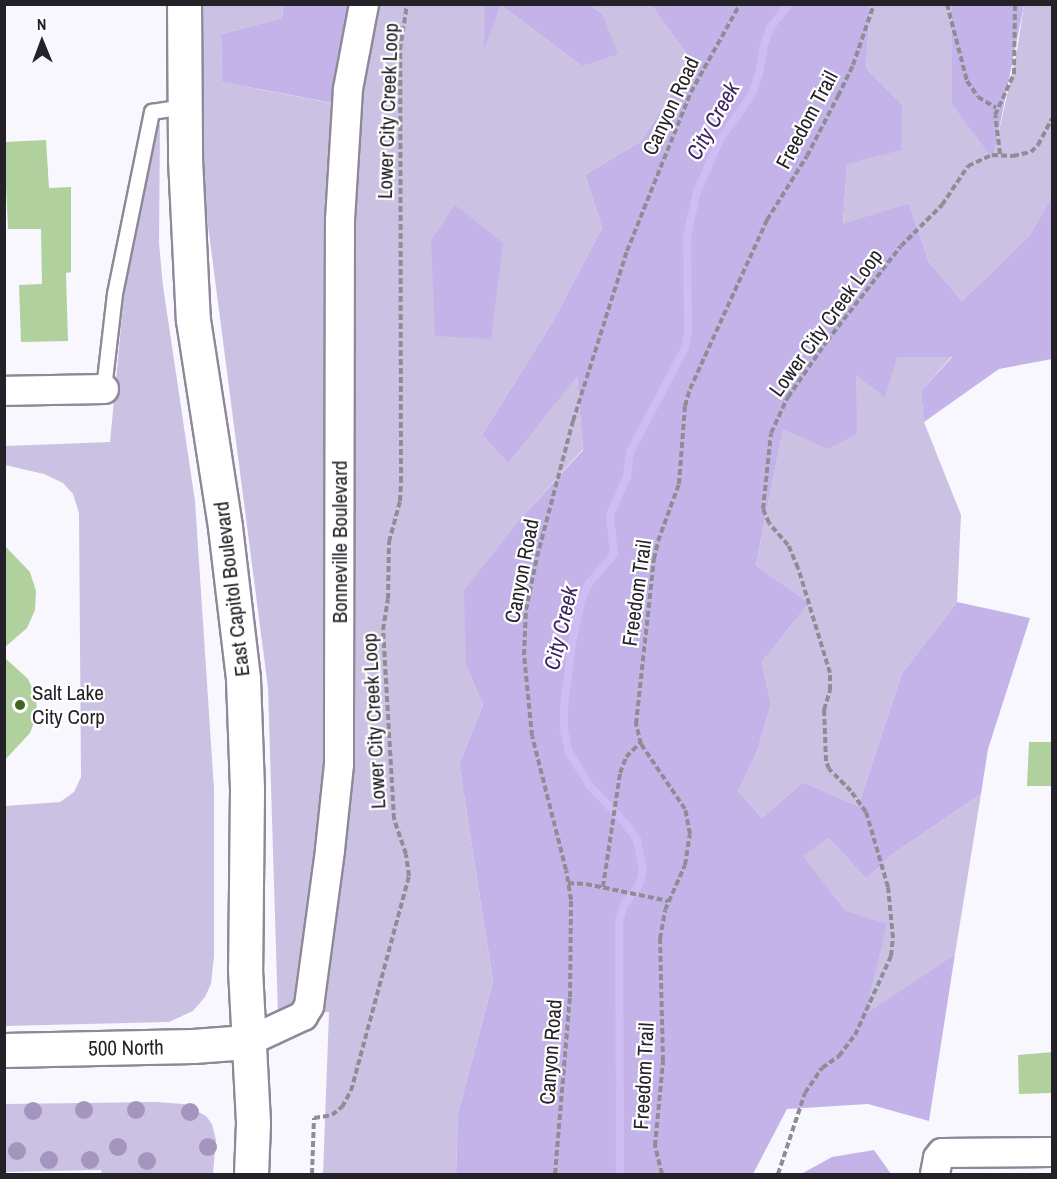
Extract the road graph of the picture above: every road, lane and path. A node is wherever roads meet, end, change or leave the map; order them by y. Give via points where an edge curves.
1 (184, 4) edge
2 (364, 4) edge
3 (407, 4) edge
4 (740, 4) edge
5 (874, 4) edge
6 (947, 4) edge
7 (1015, 4) edge
8 (184, 107) junction
9 (996, 108) junction
10 (1053, 119) edge
11 (1000, 154) junction
12 (104, 389) joint
13 (4, 391) edge
14 (640, 743) junction
15 (568, 883) junction
16 (603, 887) junction
17 (669, 901) junction
18 (247, 1042) junction
19 (4, 1050) edge
20 (1053, 1152) edge
21 (939, 1164) edge
22 (251, 1174) edge
23 (312, 1174) edge
24 (555, 1174) edge
25 (662, 1174) edge
26 (778, 1174) edge

1 - 8 street, East Capitol Boulevard
2 - 18 street, Bonneville Boulevard via 348,89 341,208 339,733 330,850 309,1006 303,1016
3 - 23 path, Lower City Creek Loop via 400,71 400,501 389,542 383,630 394,819 409,876 351,1091 332,1115 314,1118
4 - 15 path, Canyon Road via 691,92 627,251 573,421 530,583 524,655 532,736
5 - 14 path, Freedom Trail via 853,65 807,156 767,220 690,389 685,406 679,484 654,560 636,715
6 - 9 path via 967,81 978,97
7 - 9 path via 1014,74
8 - 12 lane via 152,112 115,294
8 - 18 street, East Capitol Boulevard via 193,320 225,527 243,679
9 - 11 path
10 - 11 path, Lower City Creek Loop via 1030,152
11 - 26 path, Lower City Creek Loop via 968,166 942,205 870,283 800,379 771,433 763,509 769,523 788,545 798,568 830,673 824,711 826,762 866,812 888,887 893,938 891,956 855,1035 839,1056 822,1068 805,1094
12 - 13 street
14 - 16 path via 622,765
14 - 17 path, Freedom Trail via 678,796 689,822 685,865
15 - 16 path
15 - 24 path, Canyon Road via 570,997
16 - 17 path
17 - 25 path, Freedom Trail via 660,939 663,1061 655,1146
18 - 19 street, 500 North via 193,1047
18 - 22 street, East Capitol Boulevard via 253,1123
20 - 21 street

